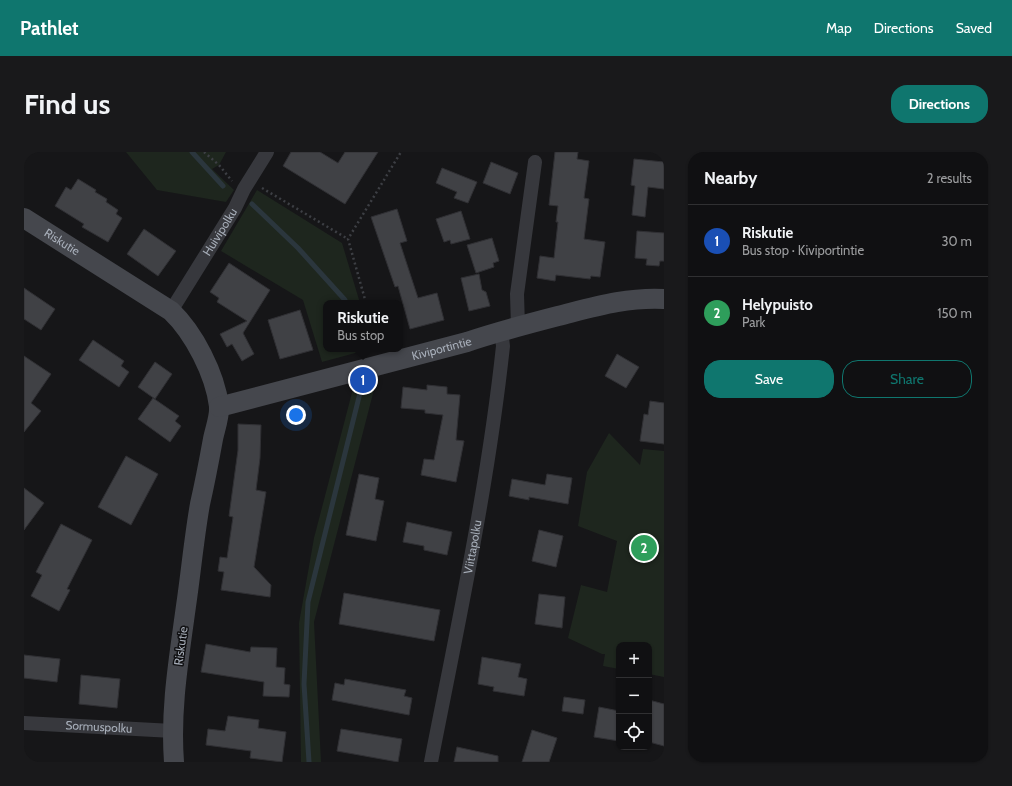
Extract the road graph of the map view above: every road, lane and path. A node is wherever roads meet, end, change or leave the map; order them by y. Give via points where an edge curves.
1 (204, 152) edge
2 (268, 152) edge
3 (401, 152) edge
4 (535, 162) dead end
5 (247, 185) junction
6 (24, 218) edge
7 (348, 239) junction
8 (664, 299) edge
9 (365, 300) edge
10 (171, 311) junction
11 (510, 328) junction
12 (219, 407) junction
13 (24, 723) edge
14 (173, 731) junction
15 (174, 762) edge
16 (431, 762) edge

1 - 5 path via 232,181
2 - 5 street, Huivipolku
3 - 7 path
4 - 11 street, Viittapolku
5 - 7 path
5 - 10 street, Huivipolku
6 - 10 street, Riskutie
7 - 9 path
8 - 11 street, Kiviportintie via 618,301
10 - 12 street, Riskutie via 182,321 206,360
11 - 12 street, Kiviportintie via 467,342
11 - 16 street, Viittapolku via 502,346 492,440
12 - 14 street, Riskutie via 198,521 175,690
13 - 14 street, Sormuspolku
14 - 15 street, Riskutie

